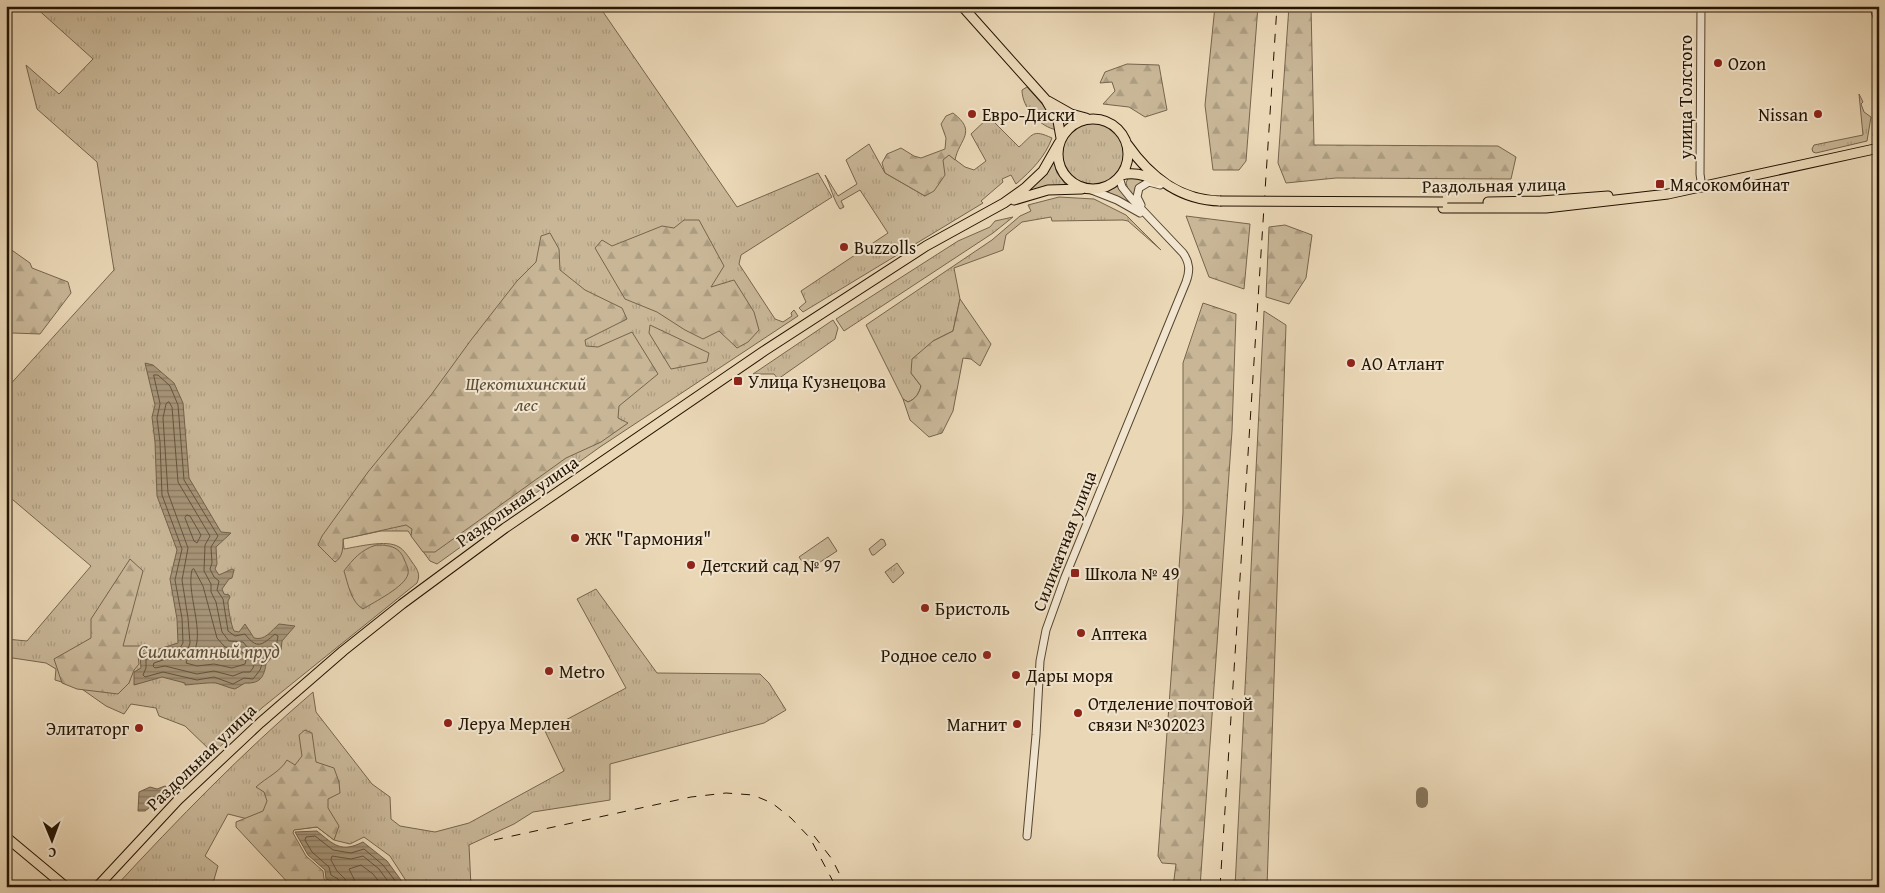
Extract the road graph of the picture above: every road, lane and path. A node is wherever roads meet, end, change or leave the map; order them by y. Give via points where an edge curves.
1 (962, 6) edge
2 (1701, 6) edge
3 (1873, 6) edge
4 (1879, 22) edge
5 (1046, 100) junction
6 (1089, 119) junction
7 (1060, 140) junction
8 (1126, 141) junction
9 (1879, 142) edge
10 (1879, 148) edge
11 (1120, 176) junction
12 (1160, 185) junction
13 (1701, 185) junction
14 (1087, 189) junction
15 (1004, 203) junction
16 (1220, 203) junction
17 (1153, 221) junction
18 (1027, 836) dead end
19 (6, 837) edge
20 (66, 887) edge
21 (97, 887) edge

1 - 5 main road
2 - 13 street, улица Толстого
3 - 4 street
5 - 6 main road via 1071,114
5 - 7 main road via 1058,121
6 - 7 main road via 1071,126
6 - 8 main road via 1101,119 1112,124
7 - 14 main road via 1058,159 1064,175
7 - 15 main road, Раздольная улица via 1039,176
8 - 11 main road via 1127,163
8 - 16 main road, Раздольная улица via 1146,167 1172,189
9 - 13 main road, Раздольная улица
10 - 13 main road, Раздольная улица
11 - 12 main road, Раздольная улица via 1144,175
11 - 14 main road via 1108,186
11 - 17 street via 1125,191
12 - 16 main road, Раздольная улица via 1186,200 1201,204
12 - 17 street via 1145,183 1136,194
13 - 16 main road, Раздольная улица via 1668,194 1546,208
14 - 15 main road, Раздольная улица via 1048,190
14 - 17 street via 1122,202
15 - 21 main road, Раздольная улица via 926,246 764,351 505,528 402,604 260,723 178,800
17 - 18 street, Силикатная улица via 1183,254 1189,272 1046,630 1040,661
19 - 20 main road

